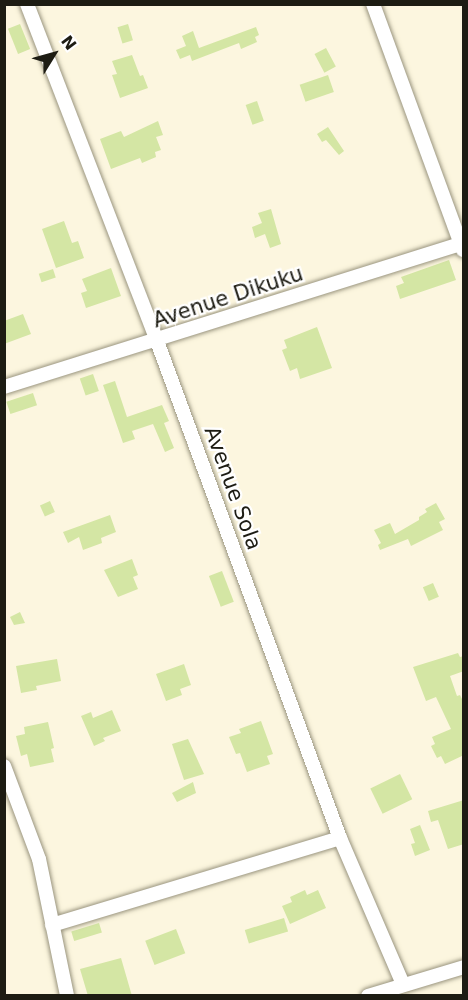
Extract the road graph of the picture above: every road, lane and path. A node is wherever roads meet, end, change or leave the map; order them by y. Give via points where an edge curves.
1 (27, 4) edge
2 (373, 4) edge
3 (462, 247) edge
4 (157, 341) junction
5 (4, 387) edge
6 (4, 766) edge
7 (340, 838) junction
8 (52, 925) junction
9 (464, 967) edge
10 (403, 984) junction
11 (67, 996) edge
12 (368, 996) edge

1 - 4 street, Avenue Sola
2 - 3 street
3 - 4 street, Avenue Dikuku
4 - 5 street, Avenue Dikuku
4 - 7 street, Avenue Sola
6 - 8 street via 35,843
7 - 8 street
7 - 10 street, Avenue Sola
8 - 11 street
9 - 10 street
10 - 12 street

